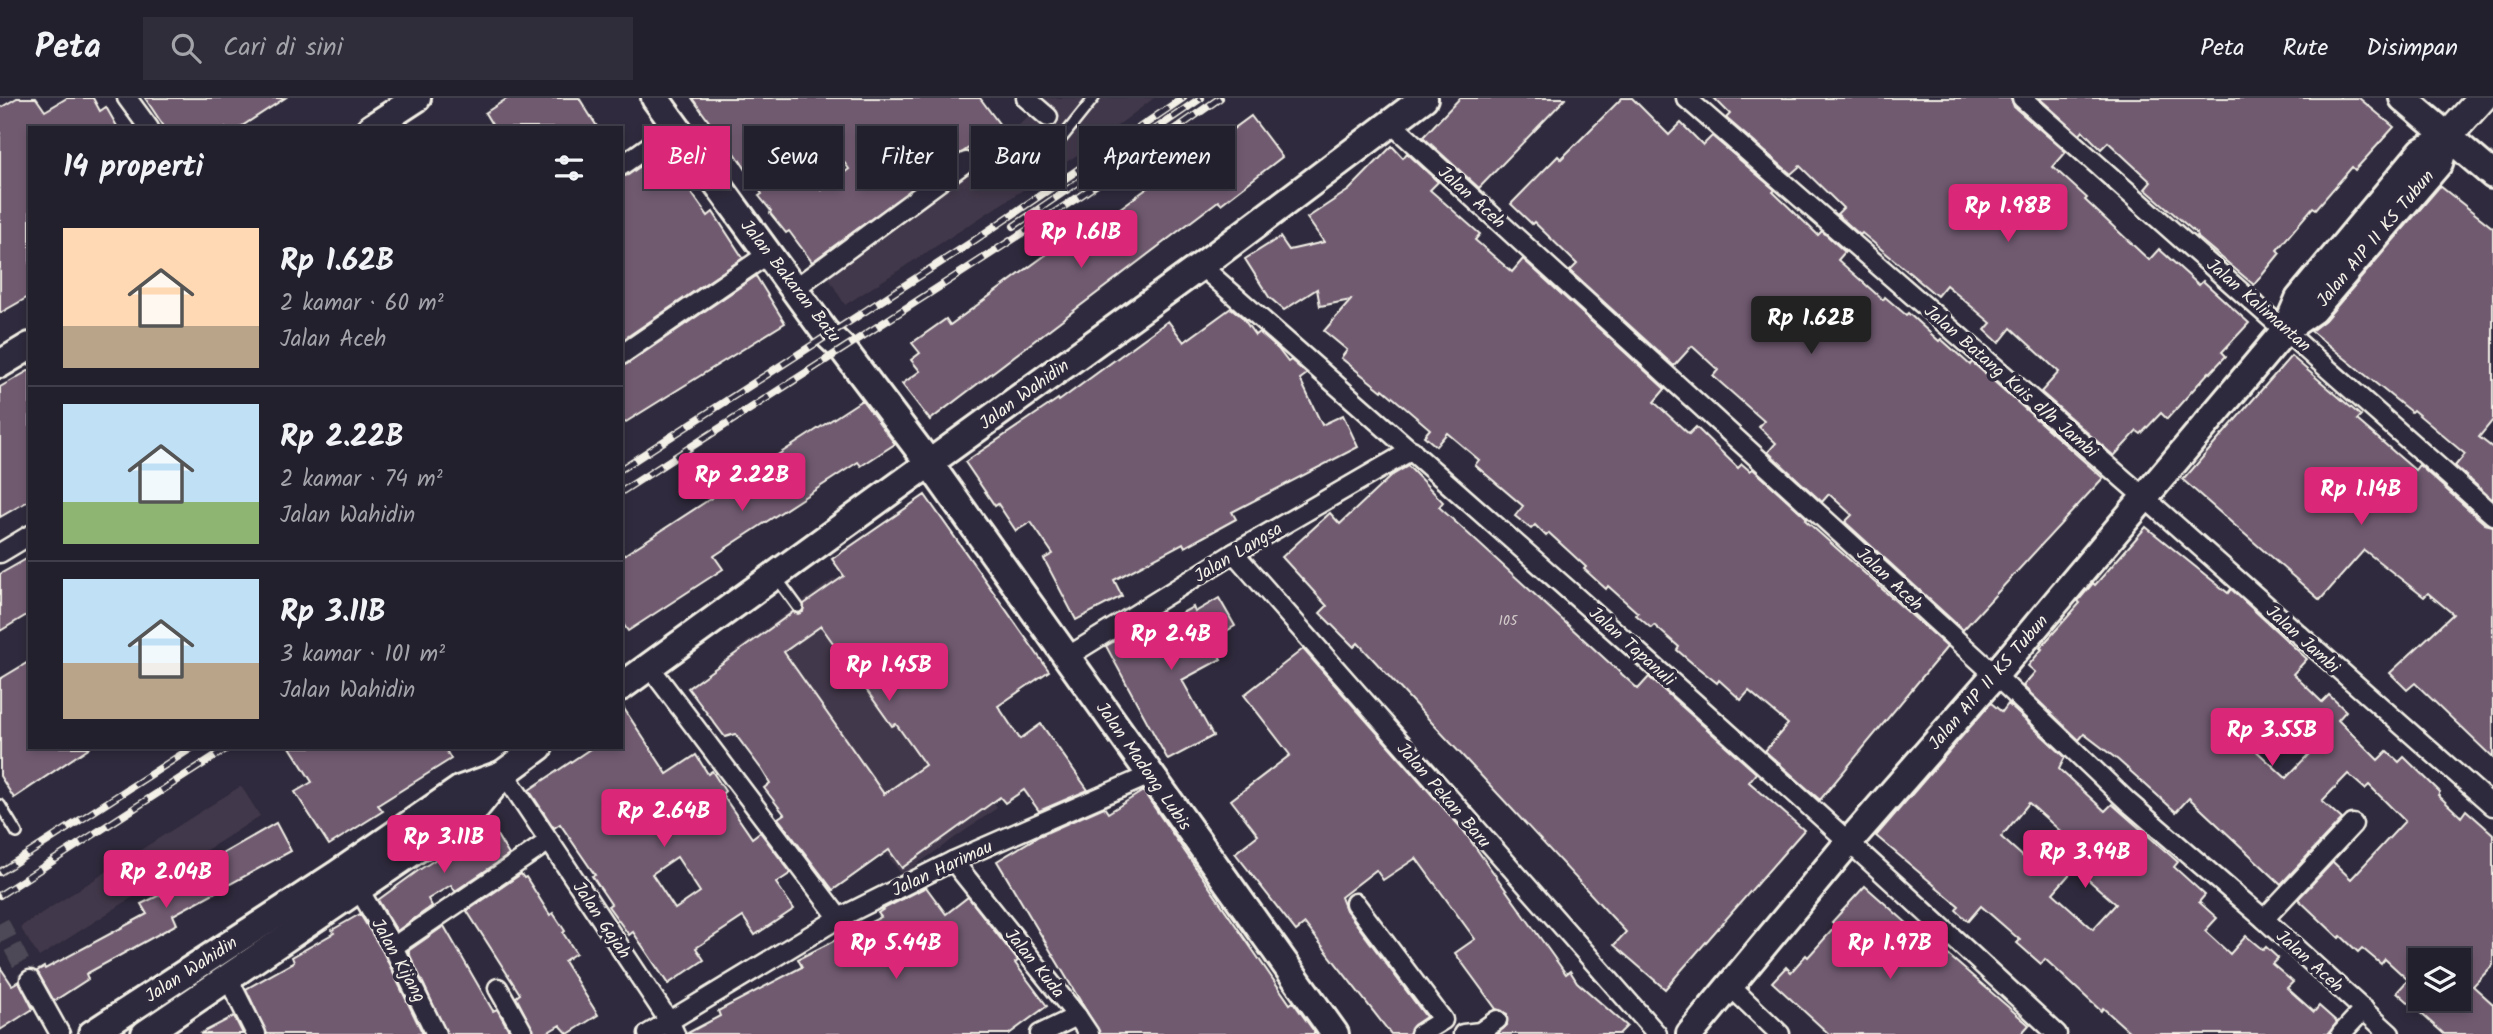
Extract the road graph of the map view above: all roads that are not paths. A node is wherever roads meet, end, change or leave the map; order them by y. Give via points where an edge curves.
1 (127, 98) edge
2 (417, 98) edge
3 (1026, 98) edge
4 (1094, 98) edge
5 (1424, 98) edge
6 (1686, 98) edge
7 (2022, 98) edge
8 (2403, 98) edge
9 (2482, 98) edge
10 (659, 99) edge
11 (1048, 117) dead end
12 (1392, 124) junction
13 (148, 126) edge
14 (374, 126) edge
15 (675, 126) edge
16 (1065, 134) edge
17 (2447, 137) junction
18 (644, 150) edge
19 (966, 162) dead end
20 (623, 165) edge
21 (2493, 175) edge
22 (721, 189) edge
23 (768, 254) junction
24 (1201, 266) junction
25 (794, 289) junction
26 (2286, 329) junction
27 (28, 347) edge
28 (623, 354) edge
29 (0, 364) edge
30 (1412, 450) junction
31 (929, 463) junction
32 (2146, 498) junction
33 (2493, 515) edge
34 (28, 536) edge
35 (0, 553) edge
36 (1234, 553) junction
37 (774, 576) junction
38 (798, 607) dead end
39 (1067, 657) junction
40 (649, 666) junction
41 (1995, 675) junction
42 (623, 686) edge
43 (536, 749) edge
44 (505, 773) junction
45 (1150, 775) junction
46 (0, 804) edge
47 (2493, 806) edge
48 (2353, 824) dead end
49 (17, 833) dead end
50 (550, 841) junction
51 (1848, 843) junction
52 (953, 861) junction
53 (358, 888) junction
54 (1355, 903) dead end
55 (839, 918) junction
56 (2264, 919) junction
57 (393, 947) junction
58 (228, 978) junction
59 (30, 980) tunnel mouth
60 (1731, 987) junction
61 (498, 988) dead end
62 (2364, 1009) junction
63 (1077, 1016) junction
64 (1443, 1020) junction
65 (1497, 1020) dead end
66 (672, 1028) edge
67 (60, 1034) edge
68 (92, 1034) edge
69 (145, 1034) edge
70 (256, 1034) edge
71 (436, 1034) edge
72 (524, 1034) edge
73 (648, 1034) edge
74 (1040, 1034) edge
75 (1088, 1034) edge
76 (1335, 1034) edge
77 (1420, 1034) edge
78 (1462, 1034) edge
79 (1657, 1034) edge
80 (1690, 1034) edge
81 (1780, 1034) edge
82 (2056, 1034) edge
83 (2341, 1034) edge
84 (2390, 1034) edge

1 - 13 street
2 - 14 street
3 - 11 street
4 - 16 lane
5 - 12 street, Jalan Wahidin
6 - 32 street, Jalan Batang Kuis d/h Jambi
7 - 26 street, Jalan Kalimantan
8 - 17 street
9 - 17 main road
10 - 15 street, Jalan Bakaran Batu
12 - 24 street, Jalan Wahidin
12 - 41 street, Jalan Aceh
17 - 21 street
17 - 26 street, Jalan AIP II KS Tubun via 2421,152 2299,299
18 - 20 street
19 - 25 street
22 - 23 street, Jalan Bakaran Batu
23 - 25 street, Jalan Bakaran Batu
23 - 28 street
24 - 30 street, Jalan Tapanuli
24 - 31 street, Jalan Wahidin
25 - 31 street, Jalan Bakaran Batu
26 - 32 street, Jalan AIP II KS Tubun
26 - 33 street, Jalan Kalimantan
27 - 29 street
30 - 36 street, Jalan Langsa
30 - 51 street, Jalan Tapanuli
31 - 37 street, Jalan Wahidin
31 - 39 street, Jalan Madong Lubis
32 - 41 street, Jalan AIP II KS Tubun
32 - 47 street, Jalan Jambi
34 - 35 street
36 - 39 street, Jalan Langsa
36 - 79 street, Jalan Pekan Baru
37 - 38 lane
37 - 40 street, Jalan Wahidin
39 - 45 street, Jalan Madong Lubis
40 - 42 street, Jalan Wahidin
40 - 55 street
41 - 51 street, Jalan AIP II KS Tubun
41 - 56 street, Jalan Aceh via 2128,802
43 - 44 street, Jalan Wahidin
44 - 50 street, Jalan Gajah
44 - 53 street, Jalan Wahidin via 474,810
44 - 68 street, Jalan Wahidin via 461,789
45 - 52 street, Jalan Harimau
45 - 76 street, Jalan Madong Lubis
46 - 49 lane
48 - 56 street
50 - 57 street
50 - 66 street, Jalan Gajah
51 - 60 street, Jalan AIP II KS Tubun
51 - 82 street, Jalan Tapanuli
52 - 55 street, Jalan Harimau
52 - 63 street, Jalan Kuda
53 - 57 street, Jalan Kijang
53 - 58 street, Jalan Wahidin
54 - 64 street
55 - 66 street, Jalan Harimau
56 - 62 street, Jalan Aceh
57 - 71 street, Jalan Kijang
58 - 69 street, Jalan Wahidin
58 - 70 street
59 - 67 street
60 - 80 street, Jalan AIP II KS Tubun
60 - 81 street
61 - 72 street
62 - 83 street
62 - 84 street, Jalan Aceh
63 - 74 street
63 - 75 street, Jalan Kuda
64 - 77 street
64 - 78 street
65 - 78 street via 1480,1032
66 - 73 street, Jalan Harimau

